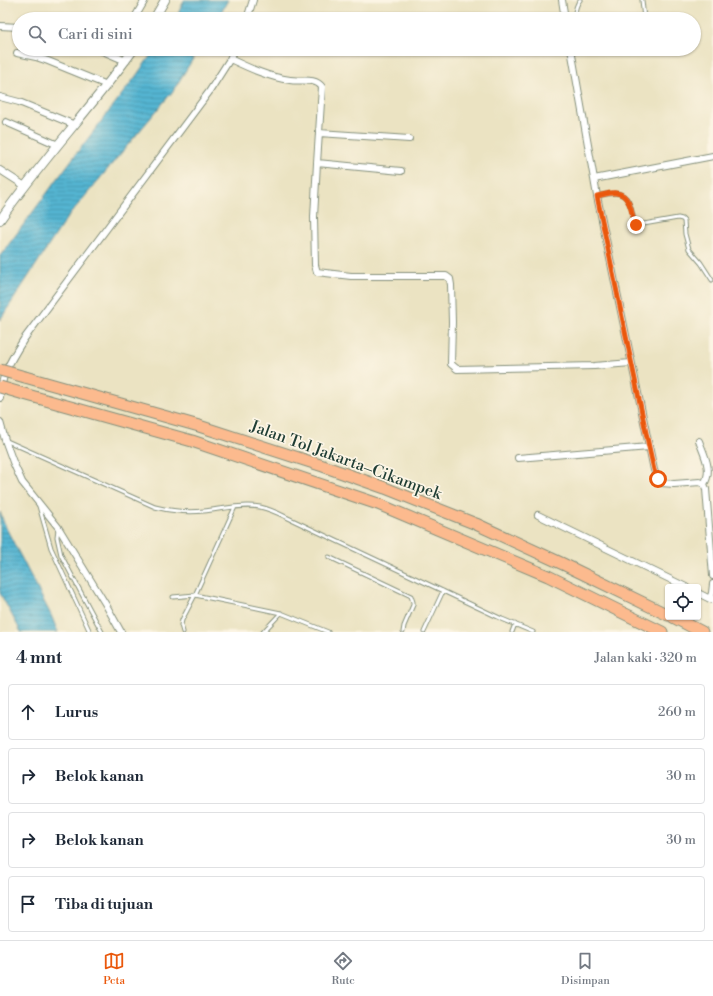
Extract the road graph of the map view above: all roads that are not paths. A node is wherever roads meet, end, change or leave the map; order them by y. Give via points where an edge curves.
1 (145, 0) edge
2 (165, 0) edge
3 (254, 0) edge
4 (562, 0) edge
5 (580, 0) edge
6 (642, 0) edge
7 (138, 12) edge
8 (158, 12) edge
9 (249, 12) edge
10 (565, 12) edge
11 (575, 12) edge
12 (643, 12) edge
13 (0, 26) edge
14 (12, 27) edge
15 (31, 56) edge
16 (119, 56) edge
17 (129, 56) edge
18 (231, 56) edge
19 (572, 56) edge
20 (230, 59) junction
21 (126, 61) junction
22 (107, 85) junction
23 (0, 97) edge
24 (6, 122) dead end
25 (75, 125) junction
26 (319, 133) junction
27 (409, 139) dead end
28 (58, 145) junction
29 (713, 156) edge
30 (317, 163) junction
31 (0, 170) edge
32 (401, 171) dead end
33 (594, 179) junction
34 (25, 186) junction
35 (597, 196) junction
36 (0, 220) edge
37 (712, 280) edge
38 (632, 362) junction
39 (0, 370) edge
40 (0, 388) edge
41 (0, 398) edge
42 (0, 422) edge
43 (5, 440) junction
44 (699, 441) dead end
45 (649, 447) junction
46 (518, 458) dead end
47 (704, 484) junction
48 (37, 500) junction
49 (235, 507) junction
50 (538, 515) dead end
51 (58, 527) junction
52 (329, 557) dead end
53 (713, 576) edge
54 (680, 584) edge
55 (713, 584) edge
56 (444, 591) junction
57 (701, 594) edge
58 (195, 596) junction
59 (173, 598) dead end
60 (712, 599) edge
61 (281, 613) junction
62 (665, 614) edge
63 (679, 620) edge
64 (515, 624) junction
65 (90, 632) edge
66 (102, 632) edge
67 (122, 632) edge
68 (183, 632) edge
69 (263, 632) edge
70 (328, 632) edge
71 (403, 632) edge
72 (424, 632) edge
73 (512, 632) edge
74 (533, 632) edge
75 (662, 632) edge
76 (702, 632) edge

1 - 7 street
2 - 8 street
3 - 9 street
4 - 10 street
5 - 11 lane via 576,4
6 - 12 lane
13 - 14 street
15 - 22 street
16 - 21 street
17 - 21 street
18 - 20 street
19 - 33 street
20 - 26 street via 277,78 320,83 322,91
20 - 41 street via 209,92 24,339 6,373
21 - 22 street
22 - 25 street
23 - 25 street via 20,102
24 - 28 street
25 - 28 street
26 - 27 street
26 - 30 street
28 - 34 street
29 - 33 street
30 - 32 street
30 - 38 street via 314,217 316,271 351,276 446,276 450,279 451,285 451,364 456,370 594,366
31 - 34 street
33 - 35 street
34 - 36 street
35 - 37 lane via 616,193 625,197 631,207 634,224 682,219 689,249
35 - 38 street
38 - 45 street
39 - 62 highway, Jalan Tol Jakarta–Cikampek, bridge via 199,426 385,488 476,524
40 - 75 highway, Jalan Tol Jakarta–Cikampek, bridge via 192,441 378,504 548,576
42 - 43 street
43 - 48 street via 22,482
43 - 49 lane via 155,507 188,512
44 - 47 street via 709,473
45 - 46 street
45 - 47 street via 654,470 662,483
47 - 53 street
48 - 51 street
48 - 65 lane via 51,548
49 - 56 lane via 260,507 280,514
49 - 58 lane
50 - 54 street
51 - 66 lane via 57,537 61,555
51 - 67 street
52 - 71 lane via 411,596 413,605
55 - 60 street
56 - 64 lane
56 - 72 lane
57 - 60 street
58 - 59 lane
58 - 61 lane
58 - 68 lane via 180,625
61 - 69 lane
61 - 70 lane
63 - 76 highway
64 - 73 lane
64 - 74 lane

